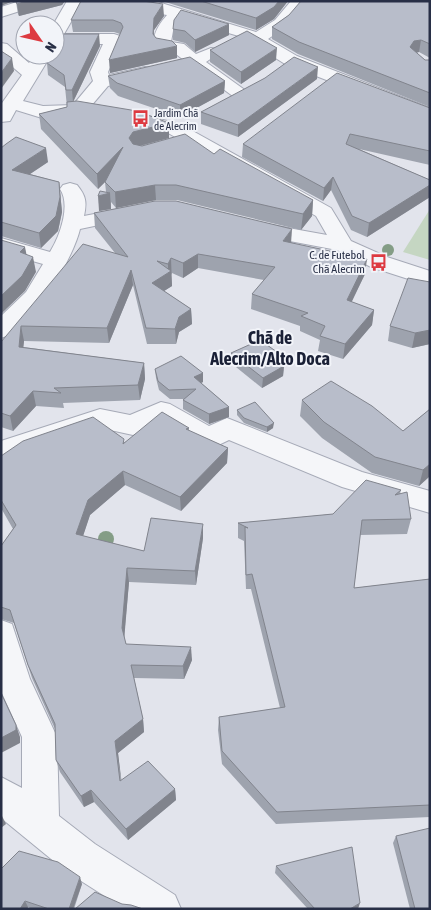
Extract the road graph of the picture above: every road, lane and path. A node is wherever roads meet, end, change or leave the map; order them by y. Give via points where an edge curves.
1 (37, 1) edge
2 (75, 1) edge
3 (300, 1) edge
4 (115, 2) edge
5 (1, 12) edge
6 (178, 13) junction
7 (65, 18) edge
8 (252, 36) junction
9 (65, 39) edge
10 (1, 48) edge
11 (194, 61) junction
12 (36, 65) edge
13 (31, 74) junction
14 (332, 76) junction
15 (102, 82) junction
16 (258, 84) edge
17 (317, 88) edge
18 (240, 93) junction
19 (224, 102) edge
20 (11, 103) junction
21 (80, 109) junction
22 (430, 115) edge
23 (1, 120) edge
24 (70, 189) dead end
25 (146, 210) edge
26 (232, 222) edge
27 (70, 225) junction
28 (1, 245) edge
29 (343, 245) junction
30 (56, 261) junction
31 (430, 279) edge
32 (1, 330) edge
33 (1, 452) edge
34 (430, 502) edge
35 (1, 634) edge
36 (1, 795) edge
37 (42, 825) junction
38 (161, 909) edge

1 - 5 street
2 - 7 street
3 - 8 street via 281,23
4 - 6 street
6 - 8 street
6 - 11 street via 168,24 162,37 163,45 178,48
8 - 11 street
8 - 14 street via 284,65
9 - 15 street via 114,39 99,72
10 - 13 street
11 - 15 street
11 - 18 street
12 - 13 street
13 - 20 street
14 - 17 street
14 - 22 street
15 - 21 street
16 - 18 street
18 - 19 street
20 - 21 street via 42,112
20 - 23 street
21 - 29 street via 182,133 234,151 324,212
24 - 27 street via 76,204
25 - 27 street
26 - 29 street
27 - 30 street via 66,244
28 - 30 street
29 - 31 street via 379,262
30 - 32 street via 36,297
33 - 34 street via 100,418 134,425 161,411 210,439 227,428 388,493
35 - 37 street via 14,680 39,737
36 - 37 street
37 - 38 street via 82,858

